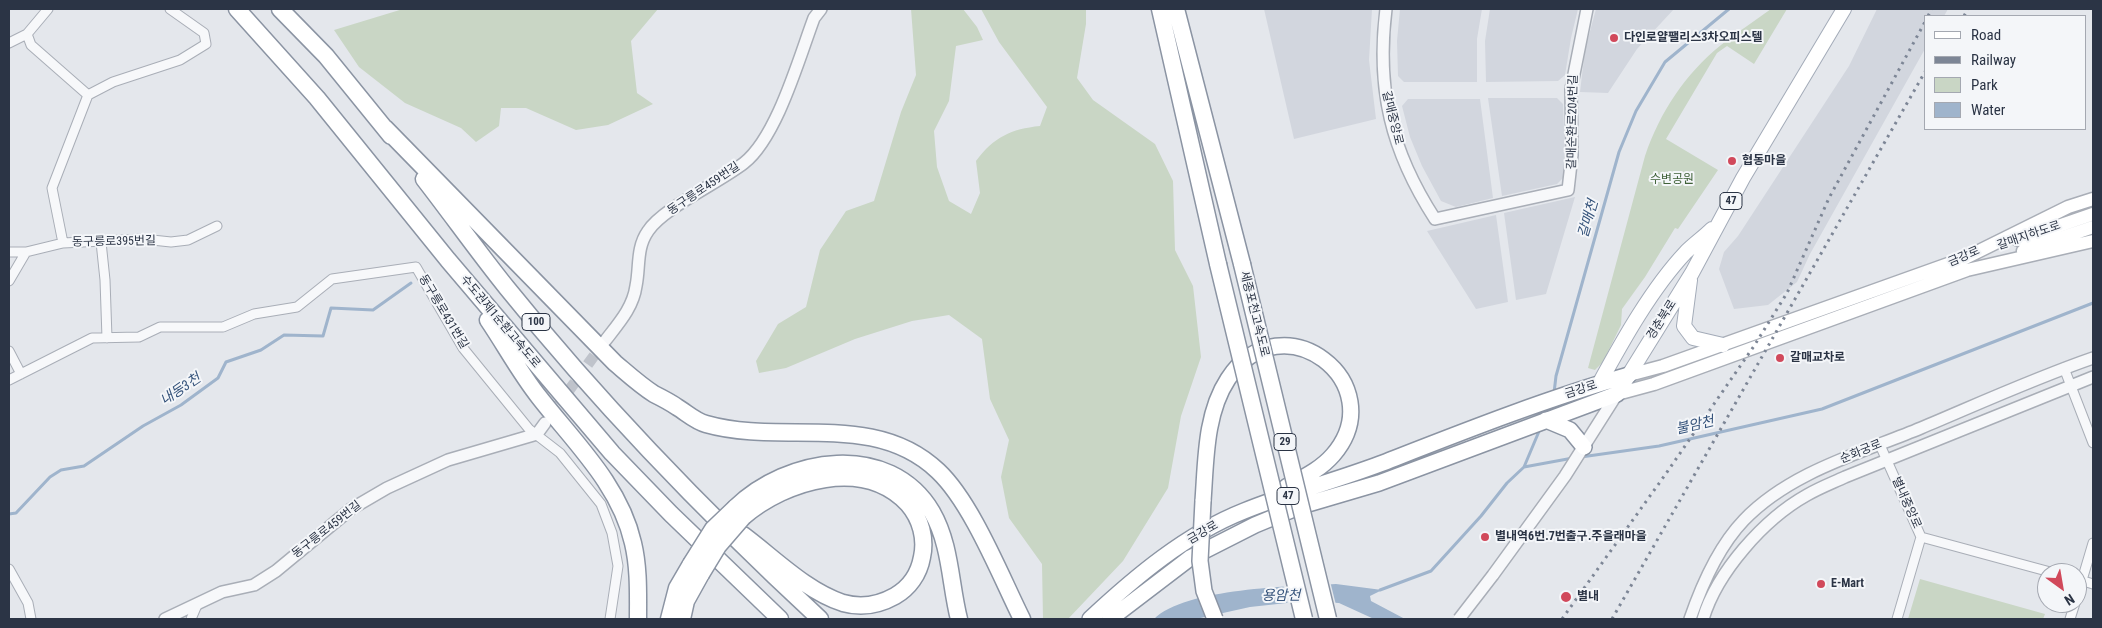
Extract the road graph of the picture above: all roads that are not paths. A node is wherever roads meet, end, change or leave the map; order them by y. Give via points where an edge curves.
1 (48, 9) edge
2 (170, 9) edge
3 (237, 9) edge
4 (280, 9) edge
5 (821, 9) edge
6 (1160, 9) edge
7 (1176, 9) edge
8 (1386, 9) edge
9 (1587, 9) edge
10 (1844, 9) edge
11 (27, 34) junction
12 (9, 43) edge
13 (88, 96) junction
14 (385, 128) junction
15 (2093, 199) edge
16 (2093, 214) edge
17 (1435, 219) joint
18 (1718, 224) junction
19 (217, 226) dead end
20 (2093, 227) edge
21 (2093, 241) edge
22 (101, 242) junction
23 (63, 243) junction
24 (9, 252) edge
25 (26, 252) junction
26 (448, 260) junction
27 (1966, 264) junction
28 (1692, 273) junction
29 (10, 277) edge
30 (107, 338) junction
31 (605, 341) tunnel mouth
32 (1723, 345) junction
33 (9, 351) edge
34 (2093, 358) edge
35 (2064, 368) junction
36 (21, 374) junction
37 (1629, 375) junction
38 (2093, 377) edge
39 (9, 380) edge
40 (1600, 384) junction
41 (2071, 385) junction
42 (1617, 394) junction
43 (1546, 420) junction
44 (545, 424) tunnel mouth
45 (537, 434) junction
46 (2093, 443) edge
47 (1880, 444) junction
48 (1584, 447) junction
49 (1887, 461) junction
50 (701, 504) junction
51 (1243, 511) junction
52 (739, 512) junction
53 (1921, 537) junction
54 (2093, 543) edge
55 (2085, 563) edge
56 (2037, 568) edge
57 (9, 569) edge
58 (696, 569) junction
59 (1700, 592) junction
60 (197, 605) junction
61 (31, 619) edge
62 (165, 619) edge
63 (191, 619) edge
64 (610, 619) edge
65 (638, 619) edge
66 (669, 619) edge
67 (682, 619) edge
68 (780, 619) edge
69 (820, 619) edge
70 (959, 619) edge
71 (1022, 619) edge
72 (1090, 619) edge
73 (1110, 619) edge
74 (1216, 619) edge
75 (1304, 619) edge
76 (1328, 619) edge
77 (1459, 619) edge
78 (1681, 619) edge
79 (1690, 619) edge
80 (1703, 619) edge
81 (1897, 619) edge

1 - 11 street
2 - 13 street via 204,33 206,44 180,60 113,82
3 - 26 highway, 수도권제1순환고속도로 / 100 via 317,98
4 - 14 highway, 100 via 326,56
5 - 31 street, 동구릉로459번길 via 814,18 774,124 745,162 673,209 648,230 638,253 636,286 629,310
6 - 75 highway, 세종포천고속도로 / 29, bridge
7 - 76 highway, 세종포천고속도로 / 29, bridge
8 - 17 street, 갈매중앙로 via 1381,64 1384,91 1409,174
9 - 17 street, 갈매순환로204번길 via 1571,89 1572,155 1568,190
10 - 18 main road, 경춘북로 / 47
11 - 12 street
11 - 13 street via 31,45
13 - 23 street via 52,188
14 - 50 highway, 100 via 507,288 591,386
14 - 71 highway via 615,363 637,382 690,416 705,424 754,433 814,431 865,436 898,444 928,461 963,503
15 - 27 main road, 금강로 via 2068,207
16 - 27 main road, 갈매지하도로
18 - 28 main road, 경춘북로 / 47
18 - 40 main road via 1687,251 1670,272
19 - 22 street, 동구릉로395번길 via 188,240 171,242 143,238
20 - 27 main road, 갈매지하도로
21 - 27 main road, 금강로
22 - 23 street, 동구릉로395번길
22 - 30 street
23 - 25 street, 동구릉로395번길
24 - 25 street, 동구릉로395번길
25 - 29 street
26 - 65 highway via 537,395 606,480 633,542 638,571
26 - 68 highway, 수도권제1순환고속도로 / 100 via 612,453
27 - 32 main road, 금강로
27 - 42 main road, 금강로 via 1654,384
28 - 32 main road via 1684,326 1693,338
28 - 37 main road, 경춘북로 / 47
30 - 36 street, 동구릉로431번길 via 92,338
30 - 45 street, 동구릉로431번길 via 139,337 160,327 224,327 254,314 297,307 332,279 416,267 463,348
32 - 37 main road, 금강로
33 - 36 street
34 - 35 street, 순화궁로
35 - 41 street
35 - 47 street, 순화궁로
36 - 39 street, 동구릉로431번길
37 - 40 highway, 금강로 / 47
37 - 42 main road, 경춘북로 / 47
38 - 41 street, 순화궁로
40 - 51 highway, 금강로 / 47
41 - 46 street
41 - 49 street, 순화궁로
42 - 43 highway, 금강로 / 47
42 - 48 street, 경춘북로
43 - 48 highway via 1570,430
43 - 73 highway, 금강로 / 47 via 1379,483 1301,506 1225,538 1190,558
44 - 45 street
45 - 60 street, 동구릉로459번길 via 448,460 387,488 352,509 254,585 222,592
45 - 64 street via 560,454 601,504 612,533 618,566
47 - 49 street, 별내중앙로
47 - 59 street, 순화궁로 via 1796,481 1766,501 1743,520 1723,547
48 - 77 street, 경춘북로, bridge
49 - 53 street, 별내중앙로
49 - 80 street, 순화궁로 via 1806,496 1778,516 1736,558 1718,584
50 - 52 highway via 799,578 843,603 866,606 900,594 912,582 921,560 923,535 912,508 900,495 869,481 837,478 799,485
50 - 69 highway, 100
51 - 72 highway, 금강로 / 47 via 1176,548
51 - 74 highway, bridge via 1316,470 1332,457 1344,438 1350,415 1349,395 1341,377 1328,361 1312,351 1287,346 1264,348 1248,357 1228,380 1216,404 1209,434 1200,561 1204,591
52 - 58 highway, bridge via 718,546
52 - 70 highway via 771,481 811,466 848,464 892,475 914,490 932,512 939,527 946,546
53 - 56 street
53 - 81 street, 별내중앙로
54 - 55 street
57 - 61 street via 28,603
58 - 66 highway via 677,588
58 - 67 highway
59 - 78 street
59 - 79 street, 순화궁로
60 - 62 street, 동구릉로459번길
60 - 63 street

